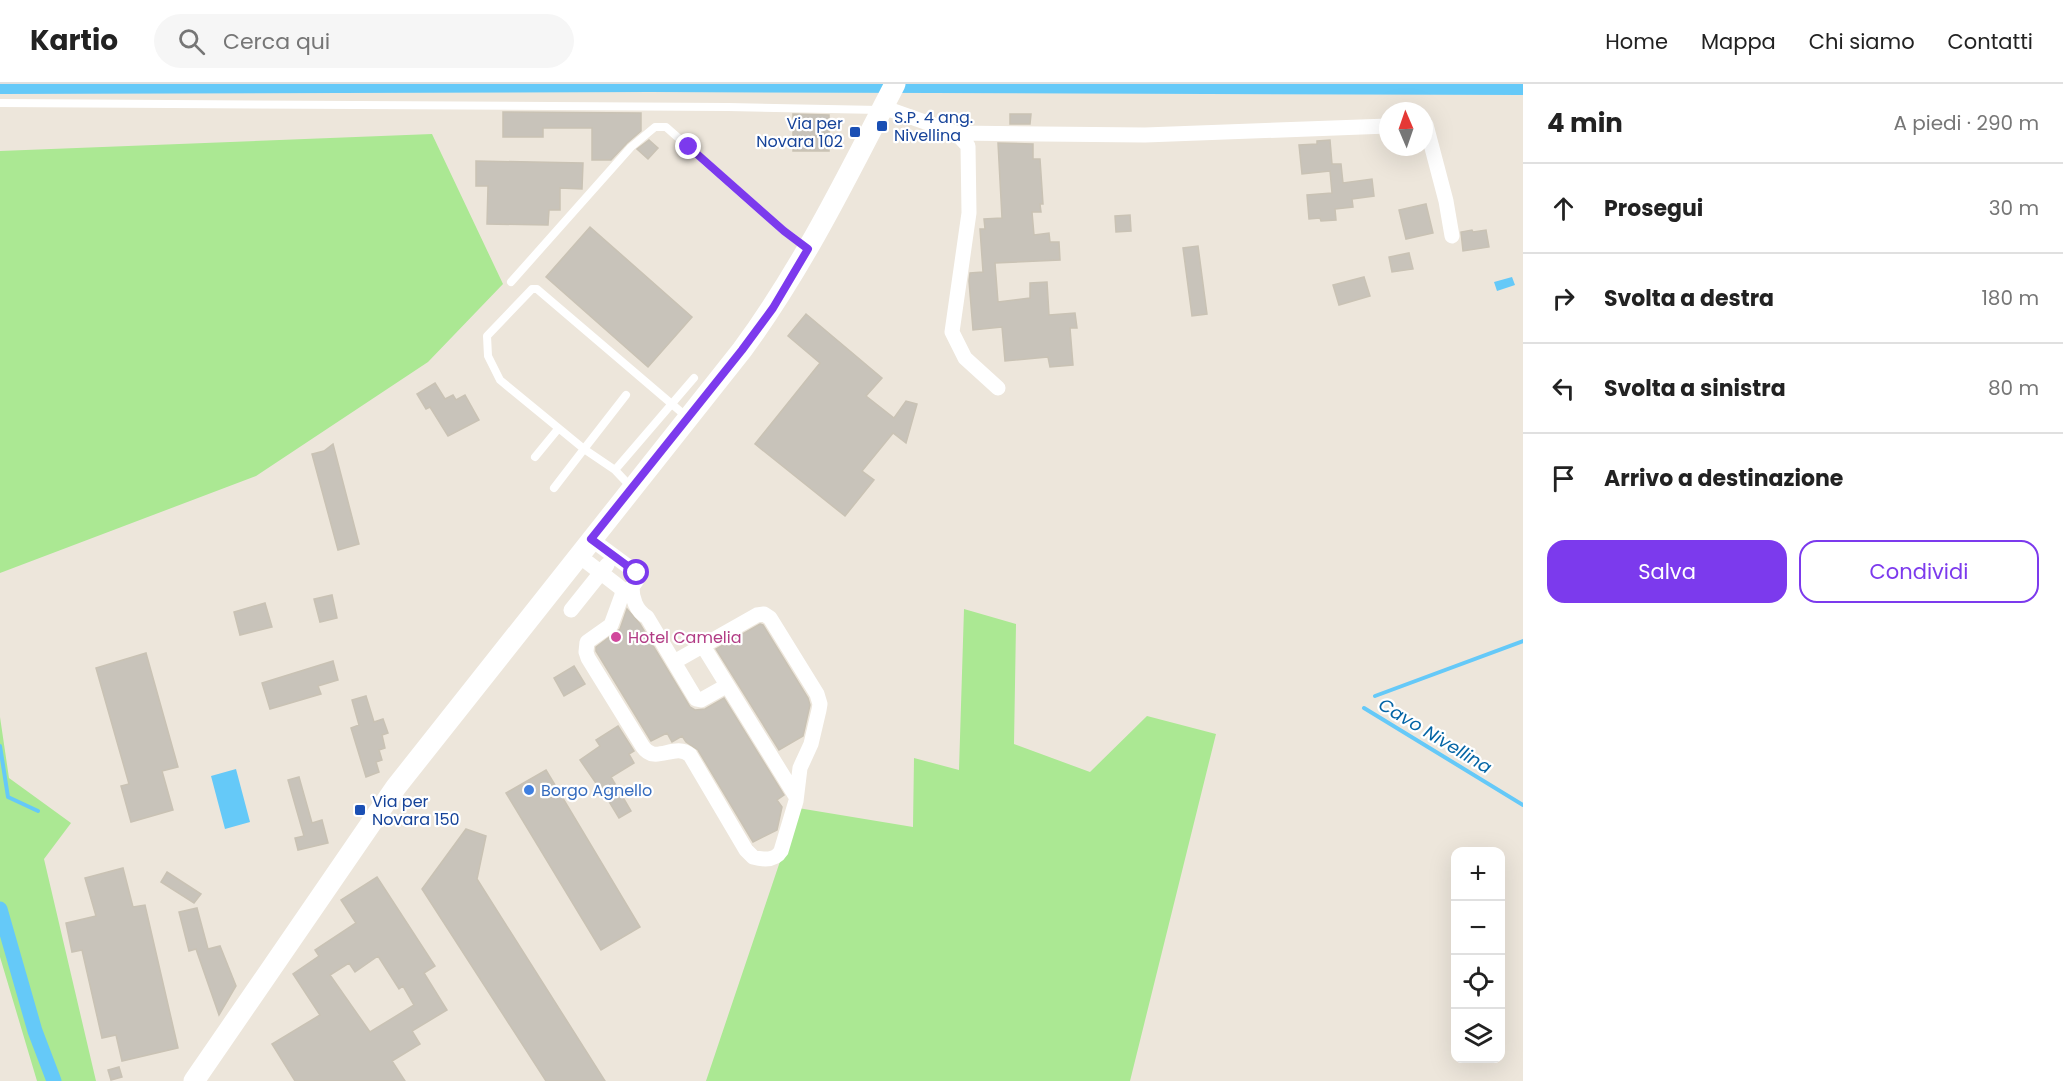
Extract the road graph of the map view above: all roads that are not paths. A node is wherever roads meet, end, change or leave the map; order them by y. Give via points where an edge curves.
1 (888, 98) edge
2 (0, 103) edge
3 (1379, 126) edge
4 (956, 133) junction
5 (1433, 152) edge
6 (1452, 236) dead end
7 (808, 249) junction
8 (511, 282) dead end
9 (694, 378) dead end
10 (998, 388) dead end
11 (626, 395) dead end
12 (670, 405) junction
13 (688, 418) junction
14 (558, 429) junction
15 (584, 449) junction
16 (535, 457) dead end
17 (615, 471) junction
18 (554, 488) dead end
19 (632, 488) junction
20 (591, 539) junction
21 (578, 555) junction
22 (614, 556) junction
23 (600, 573) junction
24 (571, 610) dead end
25 (703, 646) junction
26 (674, 662) junction
27 (726, 686) junction
28 (795, 795) junction
29 (194, 1081) edge

1 - 2 lane via 716,107
1 - 4 street via 891,110
1 - 7 street
3 - 4 street via 1145,135
4 - 10 street via 968,146 969,213 952,332 965,358
5 - 6 street
7 - 8 lane via 666,127 654,127
7 - 13 street via 773,308
9 - 12 lane
11 - 15 lane
12 - 13 lane
12 - 14 lane via 543,292 532,289 487,336 488,356 500,380
12 - 17 lane
13 - 19 street
14 - 15 lane
14 - 16 lane
15 - 17 lane
15 - 18 lane
17 - 19 lane
19 - 20 street
20 - 21 street
20 - 22 street
21 - 23 street
21 - 29 street via 396,787
22 - 23 street
22 - 26 street via 637,573 632,598
23 - 24 street
23 - 28 street via 621,589 622,595 611,625 587,642 586,652 647,753 657,755 679,749 690,755 753,857 772,859 778,855
25 - 26 street
25 - 27 street
25 - 28 street via 764,614 817,694 820,704
26 - 27 street via 696,699
27 - 28 street

